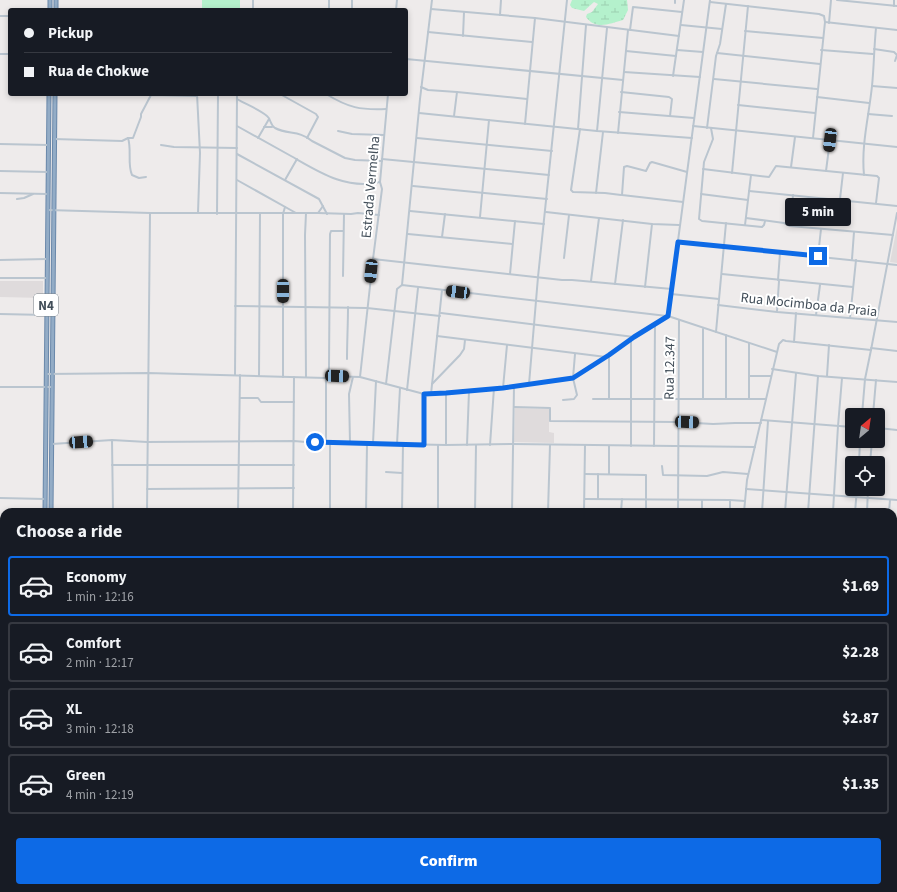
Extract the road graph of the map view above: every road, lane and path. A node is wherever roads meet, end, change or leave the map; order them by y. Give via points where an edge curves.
1 (432, 0) edge
2 (501, 0) edge
3 (567, 0) edge
4 (684, 0) edge
5 (831, 0) edge
6 (837, 0) edge
7 (894, 0) edge
8 (710, 1) edge
9 (726, 4) junction
10 (748, 6) junction
11 (894, 6) junction
12 (897, 6) edge
13 (431, 9) junction
14 (464, 12) junction
15 (682, 12) junction
16 (500, 15) junction
17 (535, 18) junction
18 (566, 21) junction
19 (825, 22) junction
20 (829, 23) junction
21 (586, 25) junction
22 (680, 25) junction
23 (707, 27) junction
24 (607, 28) junction
25 (876, 28) junction
26 (722, 29) junction
27 (629, 30) junction
28 (897, 30) edge
29 (745, 31) junction
30 (428, 32) junction
31 (463, 36) junction
32 (679, 36) junction
33 (823, 38) junction
34 (532, 42) junction
35 (874, 49) junction
36 (677, 50) junction
37 (821, 50) junction
38 (626, 51) junction
39 (703, 52) junction
40 (718, 53) junction
41 (874, 54) junction
42 (676, 56) junction
43 (743, 56) junction
44 (408, 59) edge
45 (425, 60) junction
46 (895, 61) dead end
47 (820, 64) junction
48 (529, 71) junction
49 (624, 72) junction
50 (560, 73) junction
51 (583, 75) junction
52 (674, 76) junction
53 (700, 77) junction
54 (603, 78) junction
55 (714, 79) junction
56 (623, 80) junction
57 (740, 82) junction
58 (872, 86) junction
59 (421, 87) junction
60 (897, 88) edge
61 (817, 89) junction
62 (457, 92) junction
63 (621, 92) junction
64 (49, 96) edge
65 (55, 96) edge
66 (150, 96) edge
67 (197, 96) edge
68 (218, 96) edge
69 (284, 96) edge
70 (329, 96) edge
71 (388, 96) edge
72 (817, 97) junction
73 (237, 99) joint
74 (527, 99) junction
75 (869, 103) junction
76 (738, 104) junction
77 (386, 109) junction
78 (619, 112) junction
79 (419, 113) junction
80 (815, 114) junction
81 (868, 114) junction
82 (454, 116) junction
83 (670, 116) junction
84 (892, 116) dead end
85 (694, 118) junction
86 (269, 119) junction
87 (489, 120) junction
88 (525, 124) junction
89 (236, 126) junction
90 (554, 126) junction
91 (693, 126) junction
92 (264, 127) junction
93 (272, 127) junction
94 (708, 128) junction
95 (711, 128) junction
96 (579, 129) junction
97 (338, 131) dead end
98 (597, 131) junction
99 (735, 131) junction
100 (603, 132) junction
101 (618, 133) junction
102 (384, 135) junction
103 (795, 137) junction
104 (128, 138) junction
105 (258, 138) junction
106 (308, 138) junction
107 (417, 138) junction
108 (692, 138) junction
109 (813, 138) junction
110 (54, 139) junction
111 (830, 140) junction
112 (0, 144) edge
113 (487, 144) junction
114 (864, 144) junction
115 (48, 145) junction
116 (161, 145) dead end
117 (897, 147) edge
118 (199, 148) junction
119 (217, 148) junction
120 (237, 148) junction
121 (552, 151) junction
122 (237, 154) junction
123 (297, 160) junction
124 (382, 160) junction
125 (414, 162) junction
126 (791, 167) junction
127 (485, 168) junction
128 (703, 169) junction
129 (0, 171) edge
130 (826, 171) junction
131 (48, 172) junction
132 (687, 172) junction
133 (732, 173) junction
134 (843, 173) junction
135 (549, 175) junction
136 (751, 175) junction
137 (864, 175) junction
138 (146, 177) dead end
139 (236, 180) junction
140 (285, 180) junction
141 (380, 182) junction
142 (413, 186) junction
143 (749, 191) junction
144 (0, 193) edge
145 (482, 193) junction
146 (596, 193) junction
147 (34, 194) junction
148 (47, 194) junction
149 (701, 194) junction
150 (622, 195) junction
151 (793, 195) junction
152 (17, 199) dead end
153 (547, 199) junction
154 (748, 200) junction
155 (840, 200) junction
156 (683, 202) junction
157 (876, 203) junction
158 (323, 205) junction
159 (897, 206) edge
160 (284, 207) junction
161 (47, 210) junction
162 (54, 211) junction
163 (410, 211) junction
164 (546, 212) junction
165 (150, 213) junction
166 (198, 213) junction
167 (260, 213) junction
168 (297, 213) junction
169 (306, 213) junction
170 (318, 213) junction
171 (897, 213) edge
172 (217, 214) junction
173 (236, 214) junction
174 (283, 214) junction
175 (327, 214) junction
176 (344, 214) junction
177 (445, 214) junction
178 (379, 215) junction
179 (569, 215) junction
180 (480, 217) junction
181 (599, 218) junction
182 (746, 218) junction
183 (622, 220) junction
184 (515, 221) junction
185 (765, 221) junction
186 (726, 223) junction
187 (544, 224) junction
188 (652, 224) junction
189 (679, 225) junction
190 (745, 225) junction
191 (790, 226) junction
192 (821, 229) junction
193 (343, 231) junction
194 (854, 232) junction
195 (408, 234) junction
196 (893, 236) junction
197 (442, 238) junction
198 (678, 242) junction
199 (512, 244) junction
200 (723, 248) junction
201 (780, 253) junction
202 (818, 256) junction
203 (564, 258) dead end
204 (47, 259) junction
205 (373, 259) junction
206 (0, 260) edge
207 (852, 260) junction
208 (856, 260) junction
209 (404, 262) junction
210 (887, 264) junction
211 (897, 265) edge
212 (510, 274) junction
213 (722, 274) junction
214 (342, 276) dead end
215 (0, 278) edge
216 (47, 278) junction
217 (538, 278) junction
218 (779, 280) junction
219 (591, 282) junction
220 (615, 284) junction
221 (402, 285) junction
222 (820, 285) junction
223 (418, 287) junction
224 (646, 287) junction
225 (853, 287) junction
226 (672, 289) junction
227 (442, 290) junction
228 (671, 294) junction
229 (719, 299) junction
230 (537, 301) junction
231 (718, 305) junction
232 (235, 306) junction
233 (259, 306) junction
234 (282, 307) junction
235 (306, 307) junction
236 (329, 307) junction
237 (348, 307) junction
238 (368, 308) junction
239 (394, 311) junction
240 (777, 312) junction
241 (415, 313) junction
242 (441, 313) junction
243 (796, 313) junction
244 (0, 314) edge
245 (46, 315) junction
246 (816, 315) junction
247 (440, 316) junction
248 (668, 316) junction
249 (850, 318) junction
250 (679, 320) junction
251 (876, 321) junction
252 (897, 322) edge
253 (534, 324) junction
254 (655, 324) junction
255 (703, 329) junction
256 (716, 332) junction
257 (726, 335) junction
258 (437, 336) junction
259 (634, 337) junction
260 (631, 339) junction
261 (465, 340) junction
262 (794, 342) junction
263 (749, 343) junction
264 (507, 345) junction
265 (829, 346) junction
266 (532, 348) junction
267 (871, 349) junction
268 (897, 351) edge
269 (777, 352) junction
270 (575, 354) junction
271 (609, 355) junction
272 (606, 357) junction
273 (347, 359) dead end
274 (772, 369) junction
275 (148, 373) junction
276 (796, 373) junction
277 (46, 374) junction
278 (52, 374) junction
279 (235, 375) junction
280 (240, 376) junction
281 (259, 376) junction
282 (749, 376) junction
283 (771, 376) junction
284 (818, 376) junction
285 (827, 376) junction
286 (283, 377) junction
287 (294, 377) junction
288 (306, 377) junction
289 (327, 377) junction
290 (353, 377) junction
291 (360, 377) junction
292 (842, 377) junction
293 (573, 378) junction
294 (865, 379) junction
295 (876, 380) junction
296 (376, 381) junction
297 (897, 382) edge
298 (386, 384) junction
299 (432, 384) junction
300 (529, 384) junction
301 (0, 386) edge
302 (514, 386) junction
303 (46, 387) junction
304 (51, 387) junction
305 (400, 388) junction
306 (494, 388) junction
307 (503, 388) junction
308 (407, 390) junction
309 (469, 391) junction
310 (446, 393) junction
311 (424, 394) junction
312 (431, 394) junction
313 (240, 398) junction
314 (593, 399) dead end
315 (609, 399) junction
316 (630, 399) junction
317 (654, 399) junction
318 (702, 399) junction
319 (726, 399) junction
320 (749, 399) junction
321 (766, 399) junction
322 (563, 400) dead end
323 (678, 400) junction
324 (294, 402) junction
325 (514, 407) junction
326 (863, 408) edge
327 (874, 408) edge
328 (761, 421) junction
329 (768, 421) junction
330 (631, 422) junction
331 (654, 422) junction
332 (678, 422) junction
333 (792, 422) junction
334 (815, 424) junction
335 (838, 426) junction
336 (845, 426) edge
337 (885, 429) edge
338 (897, 430) edge
339 (112, 440) junction
340 (294, 441) junction
341 (147, 442) junction
342 (240, 442) junction
343 (326, 443) junction
344 (350, 443) junction
345 (373, 443) junction
346 (51, 444) junction
347 (330, 444) junction
348 (367, 444) junction
349 (397, 444) junction
350 (403, 444) junction
351 (513, 444) junction
352 (424, 445) junction
353 (438, 445) junction
354 (446, 445) junction
355 (467, 445) junction
356 (476, 445) junction
357 (490, 445) junction
358 (550, 445) junction
359 (585, 445) junction
360 (609, 446) junction
361 (631, 446) junction
362 (654, 446) junction
363 (678, 446) junction
364 (754, 447) junction
365 (112, 465) junction
366 (147, 465) junction
367 (294, 465) junction
368 (239, 466) junction
369 (662, 466) dead end
370 (386, 472) dead end
371 (402, 473) junction
372 (585, 474) junction
373 (598, 474) junction
374 (609, 474) junction
375 (748, 474) junction
376 (678, 475) junction
377 (238, 488) junction
378 (294, 488) junction
379 (147, 489) junction
380 (746, 489) junction
381 (763, 490) junction
382 (786, 492) junction
383 (810, 493) junction
384 (834, 495) junction
385 (857, 497) junction
386 (0, 498) edge
387 (867, 498) junction
388 (45, 499) junction
389 (585, 499) junction
390 (598, 499) junction
391 (622, 499) junction
392 (646, 500) junction
393 (678, 500) junction
394 (702, 500) junction
395 (730, 500) junction
396 (890, 500) junction
397 (897, 500) edge
398 (745, 501) junction
399 (44, 508) edge
400 (51, 508) edge
401 (113, 508) edge
402 (147, 508) edge
403 (238, 508) edge
404 (293, 508) edge
405 (330, 508) edge
406 (366, 508) edge
407 (402, 508) edge
408 (438, 508) edge
409 (475, 508) edge
410 (512, 508) edge
411 (548, 508) edge
412 (584, 508) edge
413 (621, 508) edge
414 (646, 508) edge
415 (678, 508) edge
416 (702, 508) edge
417 (730, 508) edge
418 (744, 508) edge
419 (762, 508) edge
420 (785, 508) edge
421 (808, 508) edge
422 (833, 508) edge
423 (856, 508) edge
424 (867, 508) edge
425 (889, 508) edge

1 - 13 street
2 - 16 street
3 - 18 street
4 - 15 street
5 - 20 street
6 - 11 street
7 - 11 street
8 - 9 street
8 - 23 street
9 - 10 street
9 - 26 street
10 - 19 street via 819,14 824,16
10 - 29 street
11 - 12 street
13 - 14 street
13 - 30 street
14 - 16 street
14 - 31 street
15 - 22 street
15 - 27 street via 634,7
16 - 17 street
17 - 18 street
17 - 34 street
18 - 21 street
18 - 50 street
19 - 20 street
19 - 33 street
20 - 25 street
21 - 24 street
21 - 51 street
22 - 23 street
22 - 32 street
23 - 26 street
23 - 39 street
24 - 27 street
24 - 54 street
25 - 28 street
25 - 35 street
26 - 40 street
27 - 32 street
27 - 38 street
29 - 33 street
29 - 43 street
30 - 31 street
30 - 45 street
31 - 34 street
32 - 36 street
33 - 37 street
34 - 48 street
35 - 41 street
35 - 46 street via 894,52 897,55
36 - 39 street
36 - 42 street
37 - 41 street
37 - 47 street
38 - 42 street
38 - 49 street
39 - 53 street
40 - 43 street
40 - 55 street
41 - 58 street
42 - 52 street
43 - 47 street
43 - 57 street
44 - 45 street
45 - 48 street
45 - 59 street
47 - 61 street
48 - 50 street
48 - 74 street
49 - 52 street
49 - 56 street
50 - 51 street
50 - 90 street
51 - 54 street
51 - 96 street
52 - 53 street
53 - 85 street
54 - 56 street
54 - 98 street
55 - 57 street
55 - 94 street
56 - 63 street
57 - 61 street
57 - 76 street
58 - 60 street
58 - 75 street
59 - 62 street via 428,90
59 - 79 street
61 - 72 street
62 - 74 street
62 - 82 street
63 - 78 street
63 - 83 street via 669,97 672,99
64 - 115 highway, N4
65 - 110 highway, N4
66 - 104 street via 133,138
67 - 118 street
68 - 119 street
69 - 106 street via 318,117
70 - 77 street via 356,108
71 - 77 street, Estrada Vermelha
72 - 75 street
72 - 80 street
73 - 86 street via 268,116
73 - 89 street
74 - 88 street
75 - 81 street
76 - 80 street
76 - 99 street
77 - 102 street, Estrada Vermelha
78 - 83 street
78 - 101 street
79 - 82 street
79 - 107 street
80 - 109 street
81 - 84 street
81 - 114 street
82 - 87 street
83 - 85 street
85 - 91 street
86 - 92 street
86 - 93 street
87 - 88 street
87 - 113 street
88 - 90 street
89 - 105 street
89 - 120 street
90 - 96 street
90 - 121 street
91 - 94 street
91 - 108 street
92 - 93 street
92 - 105 street
93 - 106 street via 284,133 296,133
94 - 95 street
95 - 99 street
95 - 128 street via 713,139
96 - 98 street
96 - 146 street via 571,190
97 - 102 street
98 - 100 street
99 - 103 street
99 - 133 street
100 - 101 street
100 - 146 street
101 - 108 street
102 - 124 street, Estrada Vermelha
103 - 109 street
103 - 126 street
104 - 110 street via 122,141
104 - 138 street via 130,171 139,178
105 - 123 street
106 - 124 street via 346,158
107 - 113 street
107 - 125 street
108 - 132 street
109 - 111 street
110 - 162 highway, N4
111 - 114 street
111 - 130 street
112 - 115 street
113 - 121 street
113 - 127 street
114 - 117 street
114 - 137 street
115 - 131 highway, N4
116 - 118 street
118 - 119 street
118 - 166 street
119 - 120 street
119 - 172 street
120 - 122 street
121 - 135 street
122 - 139 street
122 - 140 street
123 - 140 street
123 - 141 street via 338,180 371,184
124 - 125 street
124 - 141 street, Estrada Vermelha
125 - 127 street
125 - 142 street
126 - 130 street
126 - 136 street via 774,167 769,177
127 - 135 street
127 - 145 street
128 - 133 street
128 - 149 street
129 - 131 street
130 - 134 street
131 - 148 highway, N4
132 - 150 street via 652,162 646,171 625,166
132 - 156 street
133 - 136 street
134 - 137 street
134 - 155 street
135 - 153 street
136 - 143 street
137 - 157 street via 878,177
139 - 160 street
139 - 173 street
140 - 158 street via 319,199
141 - 178 street, Estrada Vermelha via 382,189
142 - 145 street
142 - 163 street
143 - 151 street
143 - 154 street
144 - 147 street
145 - 153 street
145 - 180 street
146 - 150 street
147 - 148 street
147 - 152 street
148 - 161 highway, N4
149 - 154 street
149 - 186 street via 699,219
150 - 156 street
151 - 155 street
151 - 191 street
153 - 164 street
154 - 182 street
155 - 157 street
156 - 189 street
157 - 159 street
158 - 170 street
158 - 175 street
160 - 168 street
160 - 174 street
161 - 162 street
161 - 204 highway, N4
162 - 165 street
162 - 278 highway, N4
163 - 177 street
163 - 195 street
164 - 179 street
164 - 187 street
165 - 166 street
165 - 275 street
166 - 172 street
167 - 173 street
167 - 174 street
167 - 233 street
168 - 169 street
168 - 174 street
169 - 170 street
169 - 235 street
170 - 175 street
171 - 196 street
172 - 173 street
173 - 232 street
174 - 234 street
175 - 176 street
176 - 178 street
176 - 193 street
177 - 180 street
177 - 197 street
178 - 205 street, Estrada Vermelha
179 - 181 street
179 - 203 street
180 - 184 street
181 - 183 street
181 - 219 street
182 - 185 street
182 - 190 street
183 - 188 street
183 - 220 street
184 - 187 street
184 - 199 street
185 - 190 street via 762,227
185 - 191 street via 784,222
186 - 190 street
186 - 200 street
187 - 217 street
188 - 189 street
188 - 224 street
189 - 198 street
191 - 192 street
192 - 194 street
192 - 202 street
193 - 214 street
193 - 236 street via 333,230 330,234
194 - 196 street
194 - 207 street
195 - 197 street
195 - 209 street
196 - 210 street
197 - 199 street
198 - 200 street
198 - 226 street
199 - 212 street
200 - 201 street
200 - 213 street
201 - 202 street
201 - 218 street
202 - 207 street
204 - 206 street
204 - 216 highway, N4
205 - 209 street
205 - 238 street, Estrada Vermelha
207 - 208 street
208 - 210 street
208 - 225 street
209 - 212 street
209 - 221 street
210 - 211 street
210 - 251 street
212 - 217 street
213 - 218 street
213 - 229 street
215 - 216 street
216 - 245 highway, N4
217 - 219 street
217 - 230 street
218 - 222 street
218 - 240 street
219 - 220 street
220 - 224 street
221 - 223 street
221 - 239 street via 397,289
222 - 225 street
222 - 246 street
223 - 227 street
223 - 241 street
224 - 226 street
225 - 249 street
226 - 228 street
227 - 230 street
227 - 242 street
228 - 229 street
228 - 248 street
229 - 231 street
230 - 248 street
230 - 253 street
231 - 240 street, Rua Mocimboa da Praia
231 - 256 street
232 - 233 street
232 - 279 street
233 - 234 street
233 - 281 street
234 - 235 street
234 - 286 street
235 - 236 street
235 - 288 street
236 - 237 street
236 - 289 street
237 - 238 street
237 - 273 street
238 - 239 street
238 - 291 street, Estrada Vermelha
239 - 241 street
239 - 298 street
240 - 243 street, Rua Mocimboa da Praia
241 - 247 street
241 - 308 street
242 - 247 street
242 - 253 street
243 - 246 street, Rua Mocimboa da Praia
243 - 262 street
244 - 245 street
245 - 277 highway, N4
246 - 249 street, Rua Mocimboa da Praia
247 - 258 street
248 - 250 street
248 - 254 street
249 - 251 street, Rua Mocimboa da Praia
250 - 255 street
250 - 323 street, Rua 12.347
251 - 252 street, Rua Mocimboa da Praia
251 - 267 street
253 - 259 street
253 - 266 street
254 - 259 street
254 - 317 street
255 - 256 street
255 - 318 street
256 - 257 street
257 - 263 street
257 - 319 street
258 - 261 street
258 - 299 street
259 - 260 street
260 - 271 street
260 - 316 street
261 - 264 street
261 - 299 street via 460,355
262 - 265 street
262 - 269 street via 783,340
263 - 269 street
263 - 282 street
264 - 266 street
264 - 307 street
265 - 267 street
265 - 285 street
266 - 270 street
266 - 300 street
267 - 268 street
267 - 294 street
269 - 274 street
270 - 272 street
270 - 293 street
271 - 272 street
271 - 315 street
272 - 293 street
274 - 276 street
274 - 283 street
275 - 278 street
275 - 279 street
275 - 341 street
276 - 284 street
276 - 333 street
277 - 278 street
277 - 303 highway, N4
278 - 304 highway, N4
279 - 280 street
280 - 281 street
280 - 313 street
281 - 286 street
282 - 283 street
282 - 320 street
283 - 321 street
284 - 285 street
284 - 334 street
285 - 292 street
286 - 287 street
287 - 288 street
287 - 324 street
288 - 289 street
289 - 290 street
289 - 343 street
290 - 291 street
290 - 344 street via 349,394
291 - 296 street
292 - 294 street
292 - 335 street
293 - 300 street
293 - 322 street via 576,398
294 - 295 street
294 - 326 street
295 - 297 street
295 - 327 street
296 - 298 street
296 - 345 street
298 - 305 street
299 - 312 street
300 - 302 street
301 - 303 street
302 - 307 street
302 - 325 street
303 - 304 street
303 - 388 highway, N4
304 - 346 highway, N4
305 - 308 street
305 - 349 street
306 - 307 street
306 - 309 street
306 - 357 street
308 - 311 street
309 - 310 street
309 - 355 street
310 - 312 street
310 - 354 street
311 - 312 street
311 - 352 street
313 - 324 street via 258,398 260,402
313 - 342 street
314 - 315 street
315 - 316 street
316 - 317 street
316 - 330 street
317 - 323 street
317 - 331 street
318 - 319 street
318 - 323 street
319 - 320 street
320 - 321 street
321 - 328 street
323 - 332 street, Rua 12.347
324 - 340 street
325 - 330 street via 550,408 550,421
325 - 351 street
328 - 329 street
328 - 332 street via 713,424
328 - 364 street
329 - 333 street
329 - 381 street
330 - 331 street
330 - 361 street
331 - 332 street
331 - 362 street
332 - 363 street, Rua 12.347
333 - 334 street
333 - 382 street
334 - 335 street
334 - 383 street
335 - 336 street
335 - 384 street
337 - 338 street
339 - 341 street
339 - 346 street
339 - 365 street
340 - 342 street
340 - 343 street
340 - 367 street
341 - 342 street
341 - 366 street
342 - 368 street
343 - 347 street
344 - 347 street
344 - 348 street
345 - 348 street
345 - 349 street
346 - 400 highway, N4
347 - 405 street
348 - 406 street
349 - 350 street
350 - 352 street
350 - 371 street
351 - 357 street
351 - 358 street
351 - 410 street
352 - 353 street
353 - 354 street
353 - 408 street
354 - 355 street
355 - 356 street
356 - 357 street
356 - 409 street
358 - 359 street
358 - 411 street
359 - 360 street
359 - 372 street
360 - 361 street
360 - 374 street
361 - 362 street
362 - 363 street
363 - 364 street
363 - 376 street, Rua 12.347
364 - 375 street
365 - 366 street
365 - 401 street
366 - 368 street
366 - 379 street
367 - 368 street
367 - 378 street
368 - 377 street
369 - 376 street via 662,475
370 - 371 street
371 - 407 street
372 - 373 street
372 - 389 street
373 - 374 street
373 - 390 street
374 - 392 street via 646,475
375 - 376 street via 723,472 707,476
375 - 380 street
376 - 393 street, Rua 12.347
377 - 378 street
377 - 379 street
377 - 403 street
378 - 404 street
379 - 402 street
380 - 381 street
380 - 398 street
381 - 382 street
381 - 419 street
382 - 383 street
382 - 420 street
383 - 384 street
383 - 421 street
384 - 385 street
384 - 422 street
385 - 387 street
385 - 423 street
386 - 388 street
387 - 396 street
387 - 424 street
388 - 399 highway, N4
389 - 390 street
389 - 412 street
390 - 391 street
391 - 392 street
391 - 413 street
392 - 393 street
392 - 414 street
393 - 394 street
393 - 415 street, Rua 12.347
394 - 395 street
394 - 416 street
395 - 398 street
395 - 417 street
396 - 397 street
396 - 425 street
398 - 418 street

